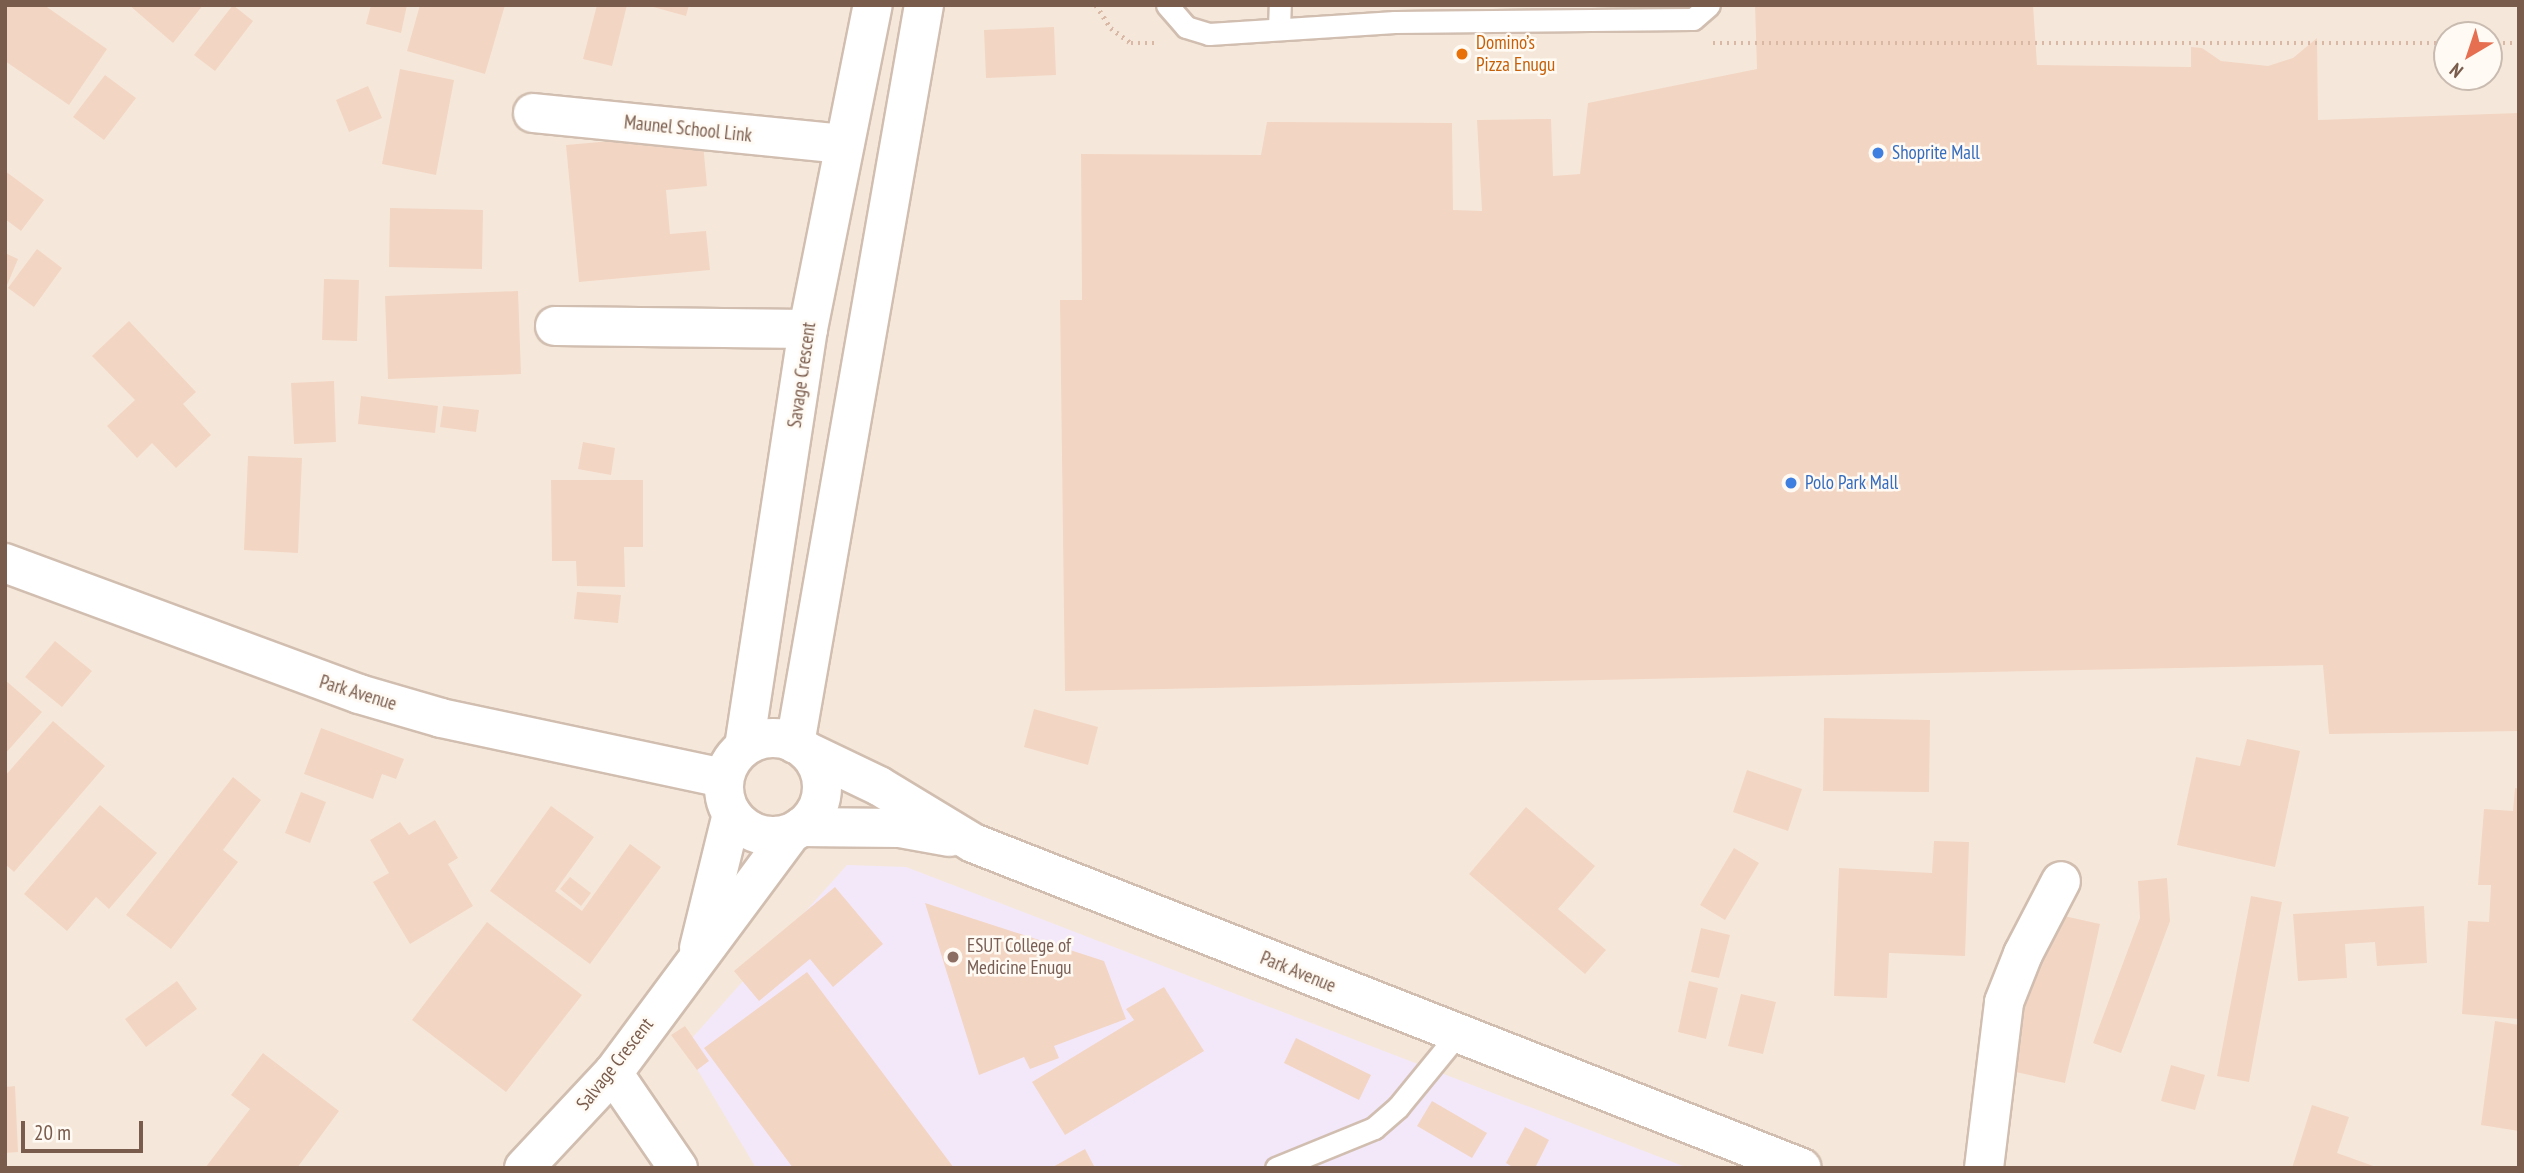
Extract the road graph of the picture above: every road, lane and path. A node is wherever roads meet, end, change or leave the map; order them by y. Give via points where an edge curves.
1 (873, 5) edge
2 (924, 5) edge
3 (1096, 5) edge
4 (1167, 5) edge
5 (1280, 5) edge
6 (1709, 5) edge
7 (1395, 14) edge
8 (1504, 14) edge
9 (1613, 14) edge
10 (1279, 28) junction
11 (1172, 43) dead end
12 (1699, 43) dead end
13 (2433, 43) edge
14 (533, 113) dead end
15 (844, 144) junction
16 (555, 326) dead end
17 (808, 329) junction
18 (780, 528) junction
19 (833, 540) junction
20 (5, 563) edge
21 (744, 747) junction
22 (801, 748) junction
23 (728, 796) junction
24 (796, 830) junction
25 (973, 843) junction
26 (2062, 881) dead end
27 (697, 954) junction
28 (1457, 1035) junction
29 (613, 1073) junction
30 (524, 1168) edge
31 (678, 1168) edge
32 (1276, 1168) edge
33 (1802, 1168) edge
34 (1984, 1168) edge

1 - 15 street, Savage Crescent
2 - 19 street
3 - 11 path via 1111,28 1131,43
4 - 10 lane via 1186,27 1209,34
5 - 10 lane
6 - 9 lane via 1693,19
7 - 8 lane
7 - 10 lane
8 - 9 lane
12 - 13 path
14 - 15 street, Maunel School Link
15 - 17 street, Savage Crescent
16 - 17 street
17 - 18 street, Savage Crescent
18 - 19 street
18 - 21 street, Savage Crescent
19 - 22 street
20 - 23 street, Park Avenue via 359,694
21 - 22 street via 769,738
21 - 23 street via 733,757
22 - 24 street via 816,765 822,790 818,807
22 - 25 street, Park Avenue via 879,786
23 - 24 street via 761,835
23 - 27 street
24 - 25 street via 900,828
24 - 27 street, Salvage Crescent
25 - 28 street, Park Avenue
26 - 34 street via 2023,954 2004,1002
27 - 29 street, Salvage Crescent
28 - 32 lane via 1398,1107 1374,1128
28 - 33 street, Park Avenue
29 - 30 street, Salvage Crescent
29 - 31 street

